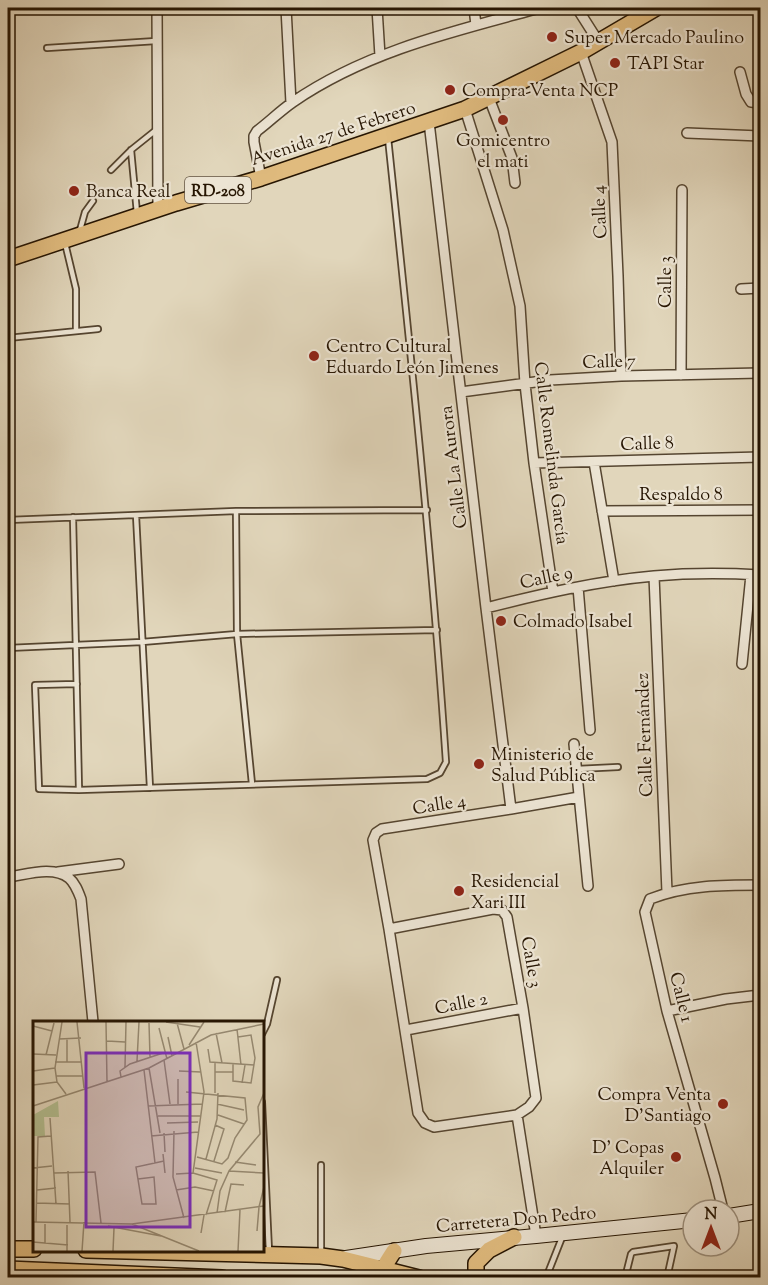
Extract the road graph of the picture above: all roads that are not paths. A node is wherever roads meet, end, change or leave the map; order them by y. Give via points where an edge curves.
1 (157, 8) edge
2 (286, 8) edge
3 (377, 8) edge
4 (474, 8) edge
5 (540, 8) edge
6 (576, 8) edge
7 (656, 8) edge
8 (640, 12) edge
9 (476, 25) junction
10 (156, 41) junction
11 (598, 41) junction
12 (47, 48) dead end
13 (581, 52) junction
14 (380, 56) junction
15 (740, 72) dead end
16 (489, 98) junction
17 (291, 103) junction
18 (760, 103) edge
19 (465, 109) junction
20 (429, 122) junction
21 (157, 130) junction
22 (687, 133) dead end
23 (387, 136) junction
24 (760, 136) edge
25 (131, 150) junction
26 (111, 170) dead end
27 (261, 178) junction
28 (515, 183) dead end
29 (682, 190) dead end
30 (93, 201) dead end
31 (158, 209) junction
32 (137, 216) junction
33 (72, 238) junction
34 (8, 259) edge
35 (760, 288) edge
36 (741, 289) dead end
37 (98, 329) dead end
38 (76, 331) junction
39 (8, 338) edge
40 (760, 373) edge
41 (681, 375) junction
42 (621, 376) junction
43 (525, 384) junction
44 (461, 392) junction
45 (760, 457) edge
46 (594, 462) junction
47 (534, 463) junction
48 (427, 510) junction
49 (760, 510) edge
50 (236, 511) junction
51 (602, 511) junction
52 (136, 515) junction
53 (73, 517) junction
54 (8, 520) edge
55 (756, 575) edge
56 (654, 576) junction
57 (614, 581) junction
58 (578, 587) junction
59 (553, 592) junction
60 (486, 608) junction
61 (437, 630) junction
62 (237, 634) junction
63 (142, 642) junction
64 (75, 644) junction
65 (8, 648) edge
66 (742, 664) dead end
67 (77, 684) junction
68 (590, 730) dead end
69 (574, 744) dead end
70 (618, 766) dead end
71 (577, 769) junction
72 (252, 784) junction
73 (150, 788) junction
74 (79, 790) junction
75 (579, 797) junction
76 (511, 809) junction
77 (118, 864) dead end
78 (56, 872) junction
79 (8, 877) edge
80 (760, 885) edge
81 (588, 886) dead end
82 (667, 892) junction
83 (389, 928) junction
84 (277, 980) dead end
85 (760, 995) edge
86 (523, 1008) junction
87 (667, 1011) junction
88 (93, 1021) edge
89 (264, 1030) edge
90 (406, 1030) junction
91 (517, 1115) junction
92 (264, 1145) edge
93 (321, 1165) dead end
94 (720, 1198) edge
95 (760, 1211) edge
96 (741, 1214) edge
97 (681, 1221) edge
98 (564, 1233) junction
99 (536, 1236) junction
100 (514, 1237) junction
101 (8, 1249) edge
102 (33, 1249) edge
103 (394, 1251) junction
104 (192, 1252) edge
105 (269, 1253) junction
106 (321, 1256) junction
107 (343, 1259) junction
108 (8, 1269) edge
109 (476, 1270) edge
110 (382, 1273) edge
111 (71, 1274) edge
112 (144, 1276) edge
113 (215, 1277) edge
114 (419, 1278) edge
115 (465, 1278) edge
116 (546, 1278) edge
117 (625, 1278) edge
118 (667, 1278) edge

1 - 10 street
2 - 17 street
3 - 14 street
4 - 9 street
5 - 9 street
6 - 11 street
7 - 8 main road, Avenida 27 de Febrero / RD-208
8 - 11 main road, Avenida 27 de Febrero / RD-208
9 - 14 street
10 - 12 lane
10 - 21 street
11 - 13 main road, Avenida 27 de Febrero / RD-208
13 - 16 main road, Avenida 27 de Febrero / RD-208
13 - 42 street, Calle 4 via 612,142
14 - 17 street via 331,78
15 - 18 street via 751,102
16 - 19 main road, Avenida 27 de Febrero / RD-208
16 - 28 street via 512,158
17 - 27 street via 254,136
19 - 20 main road, Avenida 27 de Febrero / RD-208
19 - 43 street, Calle Romelinda García via 503,230 518,294
20 - 23 main road, Avenida 27 de Febrero / RD-208
20 - 44 street, Calle La Aurora
21 - 25 lane
21 - 31 street
22 - 24 street
23 - 27 main road, Avenida 27 de Febrero / RD-208
23 - 48 lane
25 - 26 lane
25 - 32 lane
27 - 31 main road, Avenida 27 de Febrero / RD-208
29 - 41 street, Calle 3
30 - 33 lane
31 - 32 main road, Avenida 27 de Febrero / RD-208
32 - 33 main road, Avenida 27 de Febrero / RD-208
33 - 34 main road, Avenida 27 de Febrero / RD-208
33 - 38 lane
35 - 36 street
37 - 38 lane
38 - 39 lane
40 - 41 street, Calle 7
41 - 42 street, Calle 7
42 - 43 street, Calle 7
43 - 44 street, Calle 7
43 - 47 street, Calle Romelinda García
44 - 60 street, Calle La Aurora
45 - 46 street, Calle 8
46 - 47 street, Calle 8
46 - 51 street
47 - 59 street, Calle Romelinda García
48 - 50 lane
48 - 61 lane
49 - 51 street, Respaldo 8
50 - 52 lane
50 - 62 lane
51 - 57 street
52 - 53 lane
52 - 63 lane
53 - 54 lane
53 - 64 lane
55 - 56 street
55 - 66 street
56 - 57 street, Calle 9
56 - 82 street, Calle Fernández
57 - 58 street, Calle 9
58 - 59 street, Calle 9
58 - 68 street
59 - 60 street, Calle 9
60 - 76 street, Calle La Aurora
61 - 62 lane
61 - 72 lane via 446,762 440,773 427,779
62 - 63 lane
62 - 72 lane
63 - 64 lane
63 - 73 lane
64 - 65 lane
64 - 67 lane
67 - 74 lane
67 - 74 lane via 35,685 39,789
69 - 71 street
70 - 71 lane
71 - 75 street
72 - 73 lane
73 - 74 lane
75 - 76 street, Calle 4
75 - 81 street
76 - 83 street, Calle 4 via 376,833 373,840
77 - 78 street
78 - 79 street
78 - 88 street via 68,877 81,899
80 - 82 street
82 - 87 street, Calle 1 via 650,899 645,912
83 - 86 street, Calle 3 via 502,910 507,917
83 - 90 street
84 - 89 lane
85 - 87 street
86 - 90 street, Calle 2
86 - 91 street, Calle 3 via 536,1098
87 - 94 street, Calle 1
90 - 91 street via 418,1113 426,1123 434,1127
91 - 99 street
92 - 105 lane
93 - 106 lane
95 - 96 street
97 - 98 street, Carretera Don Pedro
98 - 99 street, Carretera Don Pedro
98 - 116 lane
99 - 100 street, Carretera Don Pedro
100 - 103 street, Carretera Don Pedro
100 - 109 main road via 489,1250
101 - 102 main road
103 - 107 street, Carretera Don Pedro
103 - 110 main road
104 - 105 main road
105 - 106 main road
106 - 107 main road
107 - 110 main road
108 - 111 main road
109 - 115 main road
110 - 114 main road
111 - 112 main road
112 - 113 main road
117 - 118 lane via 633,1252 674,1246

